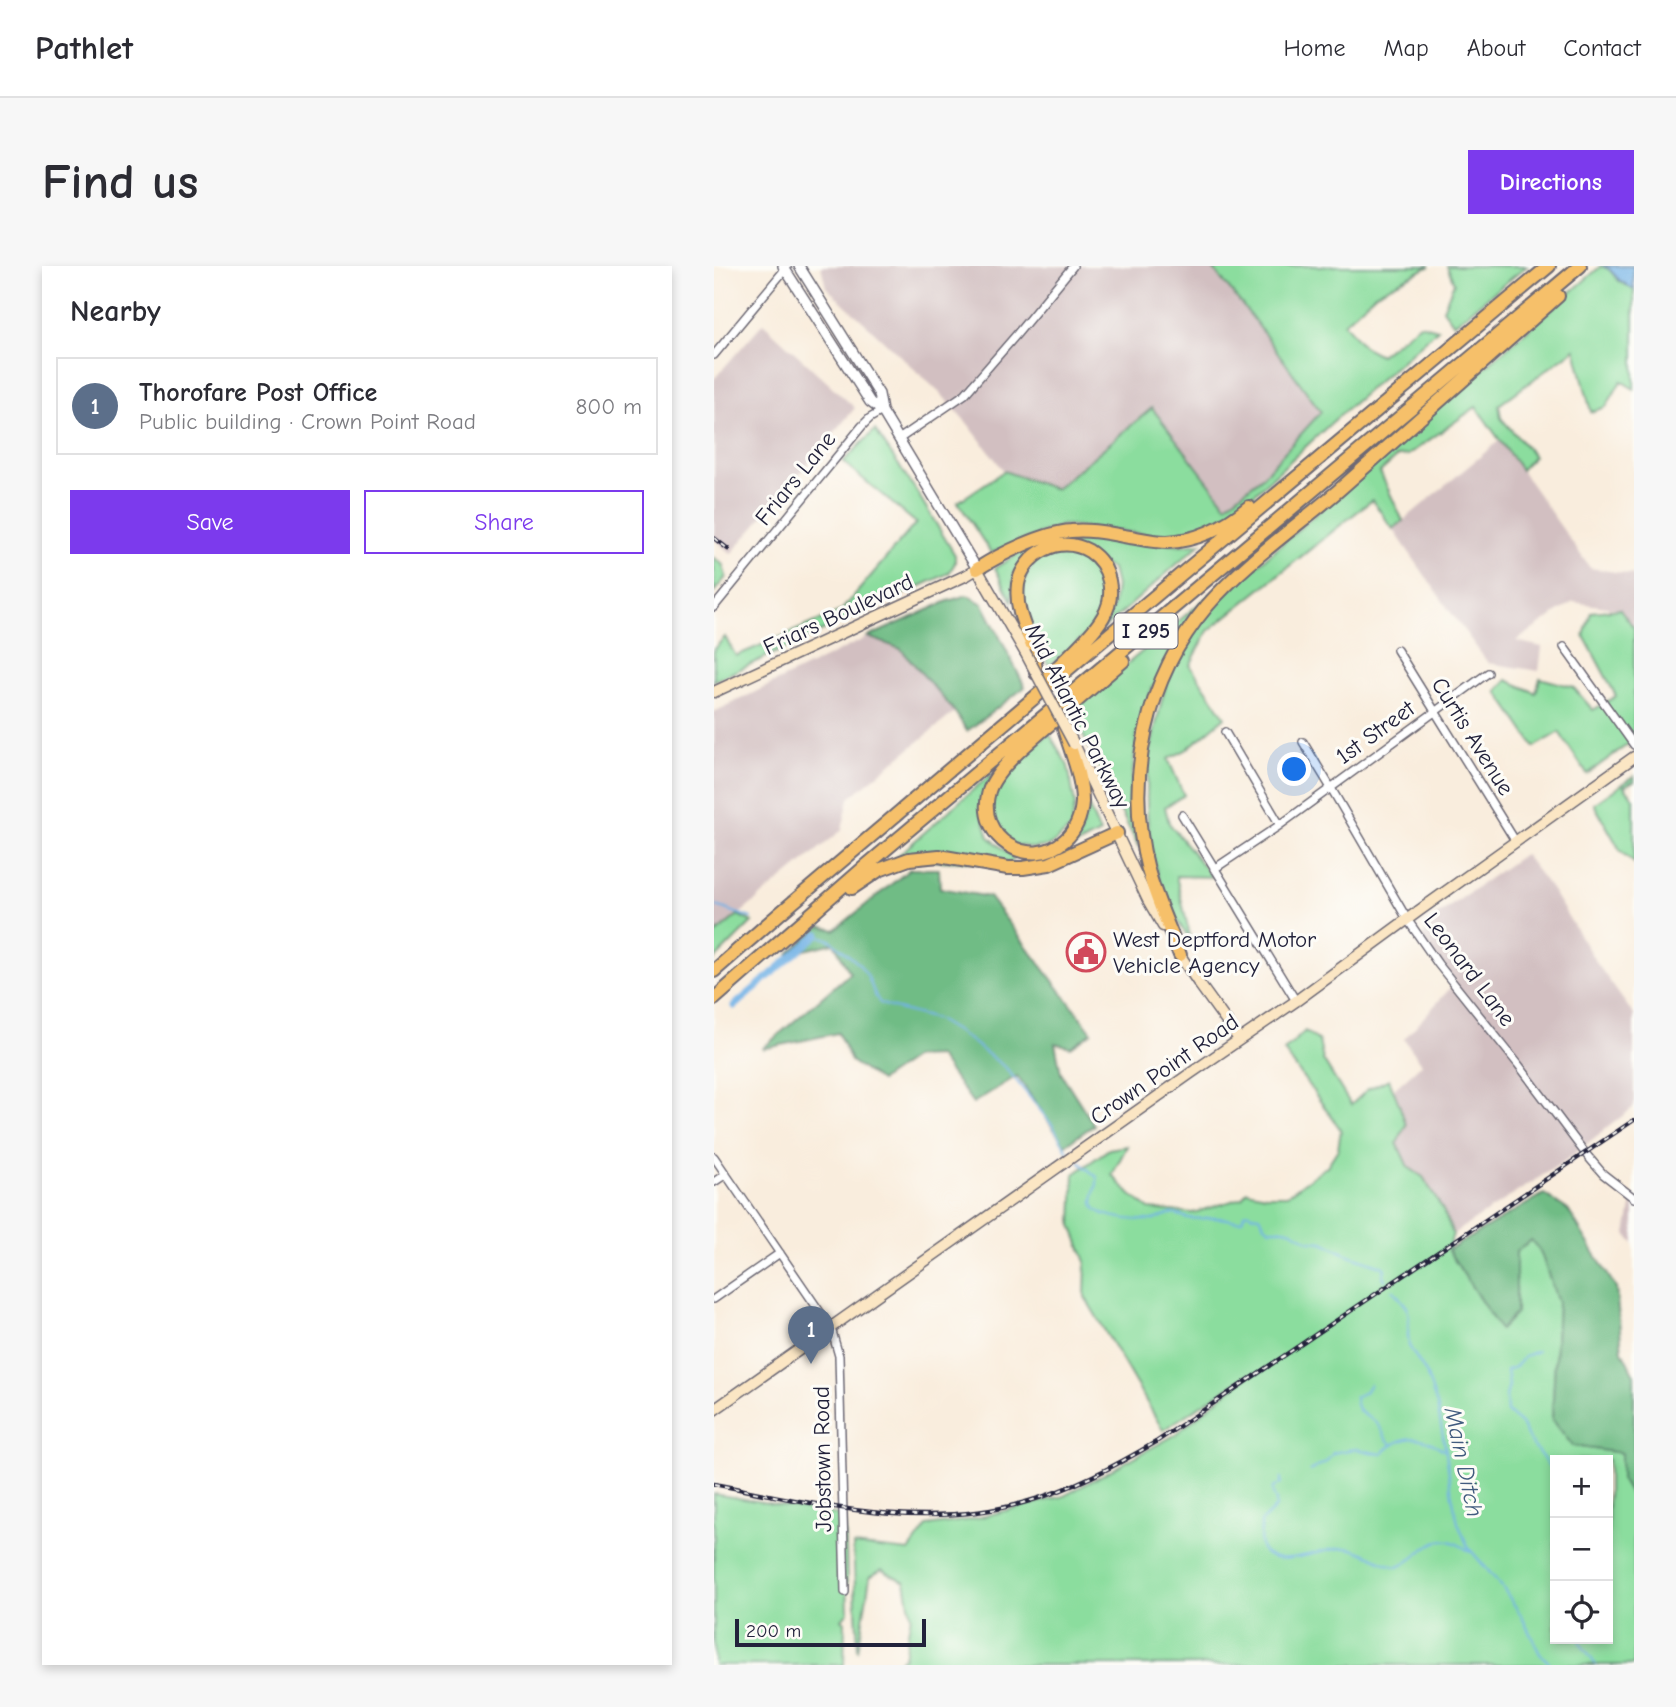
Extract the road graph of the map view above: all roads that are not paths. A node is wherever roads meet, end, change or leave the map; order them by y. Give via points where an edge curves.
1 (799, 266) edge
2 (1073, 266) edge
3 (1549, 266) edge
4 (785, 267) edge
5 (1586, 267) edge
6 (714, 355) edge
7 (1418, 376) junction
8 (882, 411) junction
9 (900, 439) junction
10 (1328, 478) junction
11 (977, 569) junction
12 (714, 607) edge
13 (1564, 647) dead end
14 (1029, 650) junction
15 (1397, 650) dead end
16 (1036, 673) joint
17 (1488, 673) dead end
18 (714, 692) edge
19 (1436, 712) junction
20 (1060, 719) joint
21 (1225, 732) dead end
22 (1303, 742) dead end
23 (1634, 745) edge
24 (1072, 746) junction
25 (1634, 757) edge
26 (1331, 788) junction
27 (1182, 815) dead end
28 (1280, 825) junction
29 (1117, 833) junction
30 (1516, 842) junction
31 (1214, 869) junction
32 (778, 915) junction
33 (1407, 919) junction
34 (1180, 955) junction
35 (714, 971) edge
36 (714, 999) edge
37 (1296, 1001) junction
38 (714, 1007) edge
39 (1239, 1039) junction
40 (714, 1157) edge
41 (726, 1174) junction
42 (714, 1182) edge
43 (1634, 1198) edge
44 (780, 1253) junction
45 (714, 1299) edge
46 (831, 1328) junction
47 (714, 1410) edge
48 (845, 1592) dead end

1 - 8 street, Mid Atlantic Parkway via 879,394
2 - 9 street via 965,394
3 - 7 highway, I 295
4 - 6 street
4 - 8 street, Mid Atlantic Parkway via 870,402
5 - 10 highway, I 295
5 - 34 highway via 1239,574 1184,638 1148,719 1138,801 1149,871
7 - 11 highway via 1385,394 1242,513 1214,530 1164,542 1097,531 1058,532
7 - 32 highway, I 295
8 - 9 street, Mid Atlantic Parkway
8 - 12 street, Friars Lane via 862,426
9 - 11 street, Mid Atlantic Parkway
10 - 24 highway via 1318,495 1001,771 989,790 987,810 999,837 1010,847 1042,853 1058,847 1071,834 1080,819 1082,802
10 - 36 highway, I 295
11 - 14 main road, Mid Atlantic Parkway
11 - 18 main road, Friars Boulevard
13 - 23 street
14 - 16 highway, bridge
14 - 32 highway via 1017,602 1025,566 1054,546 1073,545 1089,552 1109,579 1111,598 1104,617 1054,670 791,894
15 - 19 street, Curtis Avenue
16 - 20 main road, Mid Atlantic Parkway, bridge
17 - 19 street, 1st Street
19 - 26 street, 1st Street
19 - 30 street, Curtis Avenue
20 - 24 highway, bridge
21 - 28 street
22 - 26 street, Leonard Lane
24 - 29 main road, Mid Atlantic Parkway
25 - 30 main road, Crown Point Road
26 - 28 street, 1st Street
26 - 33 street, Leonard Lane
27 - 31 street
28 - 31 street, 1st Street
29 - 34 main road, Mid Atlantic Parkway
29 - 38 highway via 1049,864 1023,868 939,856 887,867 842,896
30 - 33 main road, Crown Point Road
31 - 37 street
32 - 35 highway, I 295
33 - 37 main road, Crown Point Road
33 - 43 street, Leonard Lane via 1585,1153
34 - 39 main road, Mid Atlantic Parkway
37 - 39 main road, Crown Point Road
39 - 46 main road, Crown Point Road
40 - 41 street
41 - 42 street
41 - 44 street
44 - 45 street
44 - 46 street
46 - 47 main road, Crown Point Road
46 - 48 street, Jobstown Road via 839,1356

